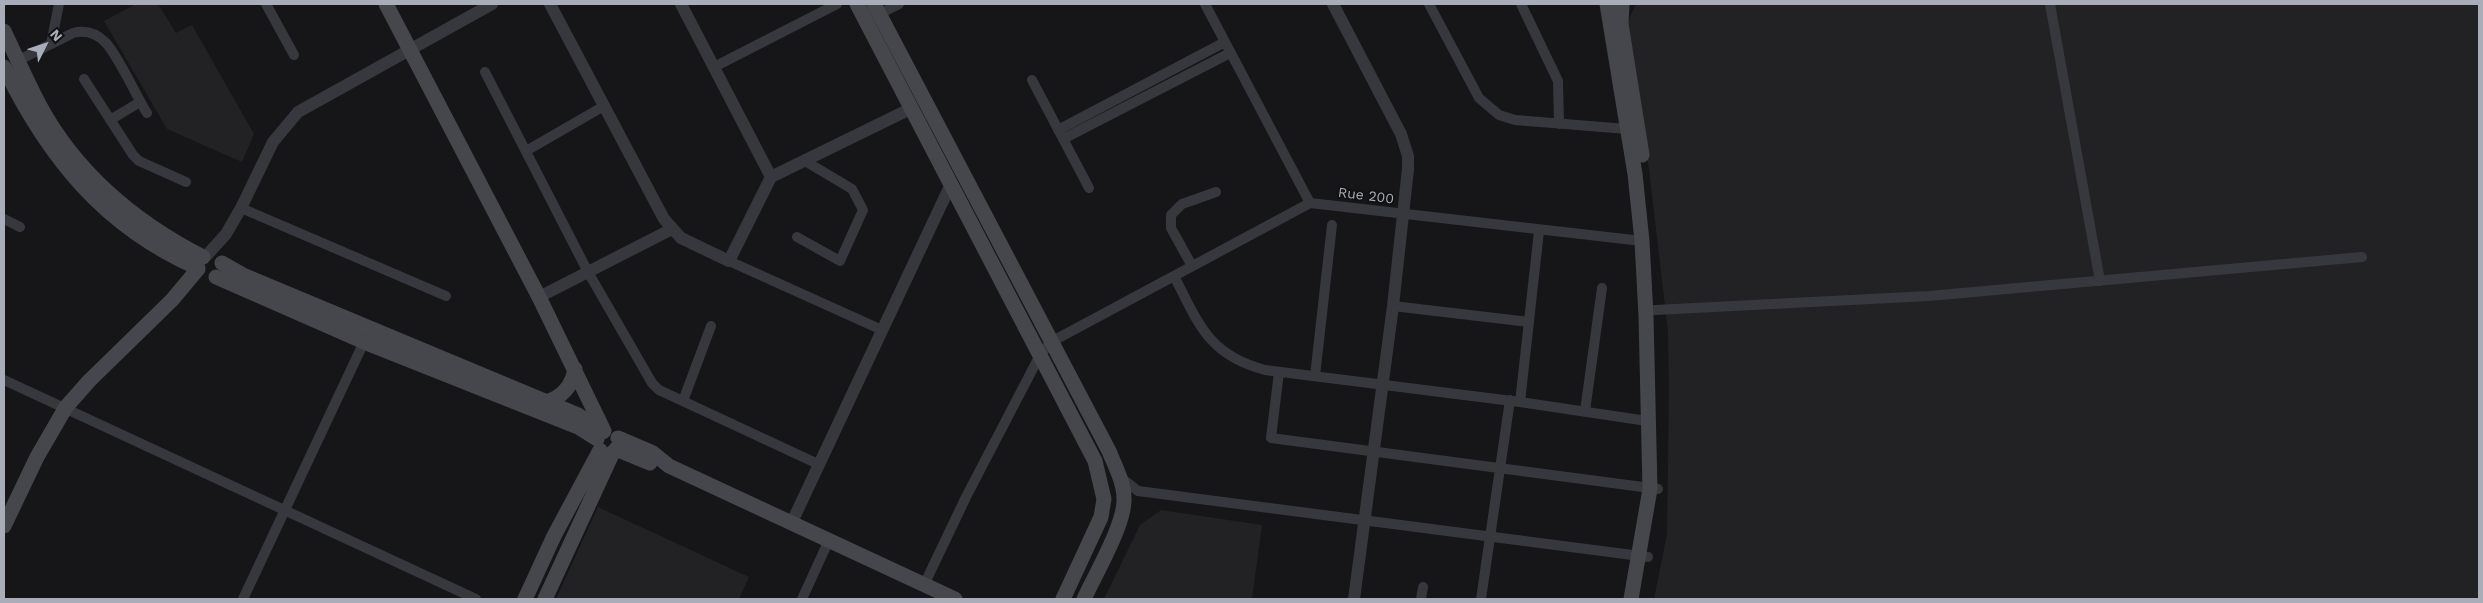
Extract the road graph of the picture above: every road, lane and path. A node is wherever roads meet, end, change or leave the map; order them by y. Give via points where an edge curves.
1 (59, 4) edge
2 (266, 4) edge
3 (386, 4) edge
4 (492, 4) edge
5 (550, 4) edge
6 (682, 4) edge
7 (837, 4) edge
8 (857, 4) edge
9 (899, 4) edge
10 (1205, 4) edge
11 (1333, 4) edge
12 (1429, 4) edge
13 (1521, 4) edge
14 (1611, 4) edge
15 (2050, 4) edge
16 (877, 9) edge
17 (5, 38) edge
18 (1225, 42) junction
19 (51, 44) junction
20 (409, 48) junction
21 (1230, 53) junction
22 (294, 55) dead end
23 (10, 64) edge
24 (714, 66) junction
25 (485, 72) dead end
26 (84, 79) dead end
27 (1032, 80) dead end
28 (140, 102) junction
29 (604, 106) junction
30 (912, 108) junction
31 (147, 113) dead end
32 (110, 120) junction
33 (1560, 124) junction
34 (1627, 129) junction
35 (1060, 134) junction
36 (526, 151) junction
37 (805, 160) junction
38 (771, 177) junction
39 (186, 182) dead end
40 (951, 184) junction
41 (1089, 188) dead end
42 (1216, 192) dead end
43 (1310, 203) junction
44 (241, 208) junction
45 (1403, 215) junction
46 (4, 219) edge
47 (1332, 225) dead end
48 (20, 226) dead end
49 (672, 229) junction
50 (1540, 231) junction
51 (797, 237) dead end
52 (1642, 241) junction
53 (173, 256) junction
54 (2362, 257) dead end
55 (729, 261) junction
56 (209, 266) junction
57 (1192, 266) junction
58 (588, 272) junction
59 (1174, 276) junction
60 (2100, 281) junction
61 (1602, 288) dead end
62 (175, 296) junction
63 (446, 296) dead end
64 (539, 297) junction
65 (1393, 306) junction
66 (1655, 310) junction
67 (1529, 322) junction
68 (711, 326) dead end
69 (882, 330) junction
70 (364, 342) junction
71 (1051, 342) junction
72 (1040, 355) junction
73 (575, 369) junction
74 (1279, 372) junction
75 (1315, 376) junction
76 (4, 380) edge
77 (1382, 385) junction
78 (683, 401) junction
79 (1515, 401) junction
80 (546, 402) junction
81 (66, 407) junction
82 (1585, 411) junction
83 (1647, 420) junction
84 (607, 441) junction
85 (1373, 453) junction
86 (818, 464) junction
87 (1500, 469) junction
88 (1120, 477) junction
89 (1654, 489) junction
90 (1138, 491) junction
91 (1122, 508) junction
92 (286, 511) junction
93 (1365, 520) junction
94 (792, 522) junction
95 (4, 526) edge
96 (1489, 536) junction
97 (829, 540) junction
98 (1643, 557) junction
99 (924, 584) junction
100 (1423, 587) dead end
101 (243, 599) edge
102 (476, 599) edge
103 (525, 599) edge
104 (545, 599) edge
105 (802, 599) edge
106 (955, 599) edge
107 (1063, 599) edge
108 (1084, 599) edge
109 (1354, 599) edge
110 (1421, 599) edge
111 (1481, 599) edge
112 (1631, 599) edge
113 (1642, 599) edge

1 - 19 street
2 - 22 street
3 - 20 main road
4 - 20 street
5 - 29 street
6 - 24 street
7 - 24 street
8 - 30 main road
9 - 16 street
10 - 18 street
11 - 45 street via 1406,147 1408,169
12 - 33 street via 1469,82 1487,107 1516,120
13 - 33 street via 1558,81
14 - 34 main road
14 - 66 main road via 1621,24 1651,229
15 - 60 street
16 - 71 main road
17 - 23 main road
18 - 21 street
18 - 35 street
19 - 23 street
19 - 28 street via 81,31 99,37 106,43
20 - 44 street via 298,112 273,142
20 - 64 main road
21 - 35 street
21 - 43 street
23 - 53 main road via 24,108 50,149 107,212 132,232
23 - 56 main road via 64,143 102,187 141,221
24 - 38 street
25 - 36 street
26 - 32 street
27 - 35 street
28 - 31 street
28 - 32 street
29 - 36 street
29 - 49 street
30 - 37 street
30 - 40 main road
32 - 39 street via 139,161
33 - 34 street
34 - 52 main road
35 - 41 street
36 - 58 street
37 - 38 street
37 - 51 street via 852,189 863,210 840,261
38 - 55 street
40 - 69 street
40 - 72 main road
42 - 57 street via 1182,204 1171,215 1171,228
43 - 45 street, Rue 200
43 - 57 street
44 - 56 street
44 - 63 street
45 - 50 street, Rue 200
45 - 65 street
46 - 48 street
47 - 75 street
49 - 55 street via 681,238
49 - 58 street
50 - 52 street, Rue 200
50 - 67 street
52 - 83 main road
53 - 56 main road
53 - 62 main road via 178,274
54 - 60 street
55 - 69 street
56 - 62 main road
56 - 70 main road
56 - 80 main road via 245,276
57 - 59 street
58 - 64 street
58 - 78 street via 652,383 659,390
59 - 71 street
59 - 74 street via 1206,334 1220,350 1246,365
60 - 66 street via 1929,296
61 - 82 street
62 - 81 main road via 89,380
64 - 73 main road
65 - 67 street
65 - 77 street
66 - 89 main road
67 - 79 street
68 - 78 street
69 - 86 street
70 - 84 main road
70 - 92 street
71 - 72 street
71 - 88 main road
72 - 99 street
72 - 107 main road via 1095,461 1104,499 1101,517
73 - 80 main road via 572,382 564,393
73 - 84 main road
74 - 75 street
74 - 85 street via 1271,438
75 - 77 street
76 - 81 street
77 - 79 street
77 - 85 street
78 - 86 street
79 - 82 street
79 - 87 street
80 - 84 main road via 583,417
81 - 92 street
81 - 95 main road
82 - 83 street
83 - 89 main road
84 - 94 main road via 656,455 669,466
84 - 103 main road via 554,536
84 - 104 main road
85 - 87 street
85 - 93 street
86 - 94 street
87 - 89 street
87 - 96 street
88 - 90 street
88 - 91 main road via 1124,500
89 - 98 main road
90 - 91 street
90 - 93 street
91 - 108 main road via 1119,523
92 - 101 street
92 - 102 street
93 - 96 street
93 - 109 street
94 - 97 main road
96 - 98 street
96 - 111 street
97 - 99 main road
97 - 105 street
98 - 112 main road
98 - 113 main road
99 - 106 main road
100 - 110 street

